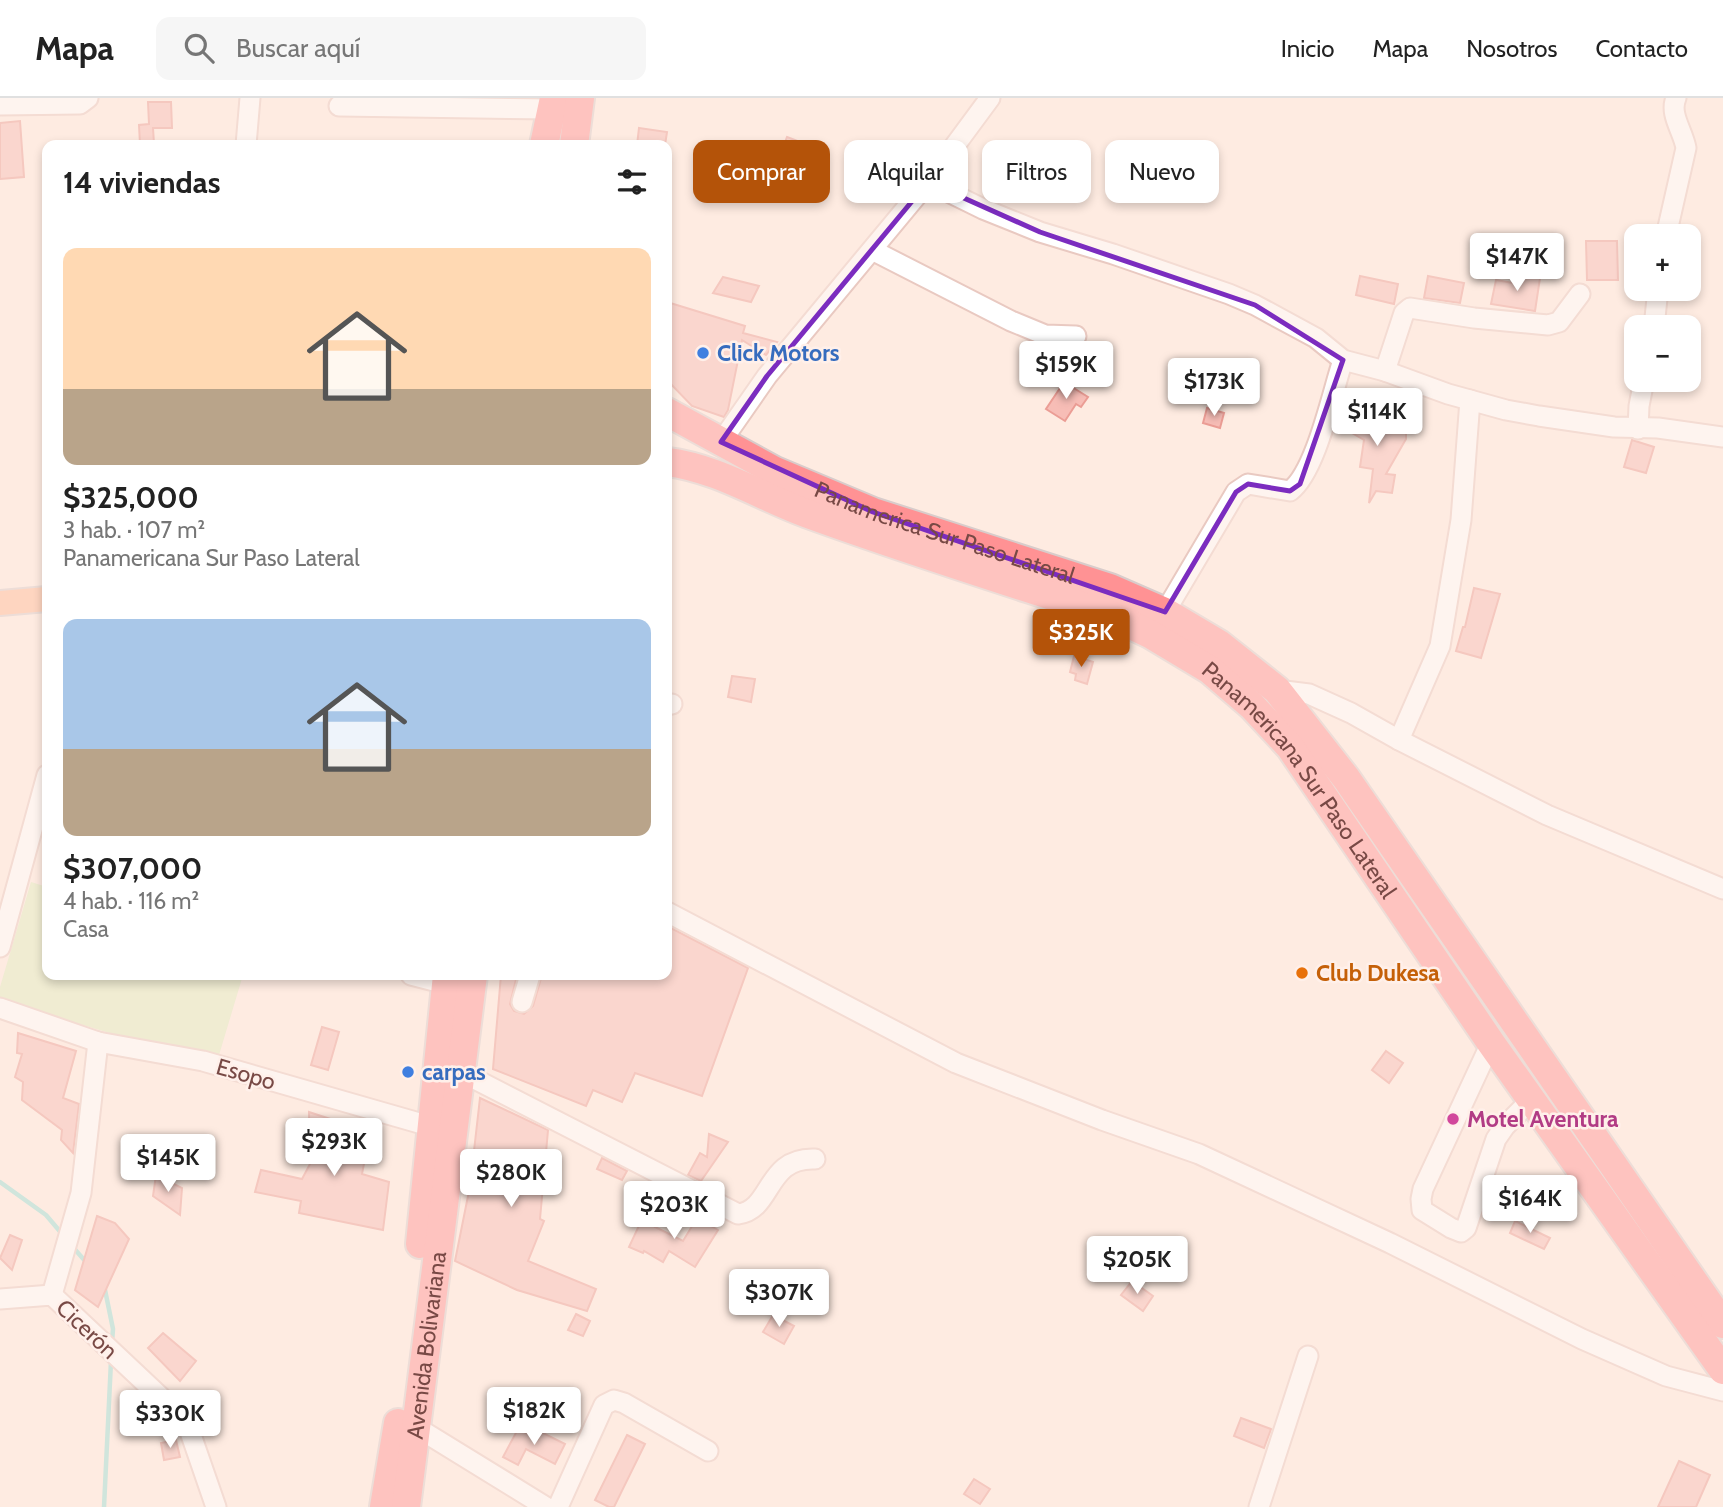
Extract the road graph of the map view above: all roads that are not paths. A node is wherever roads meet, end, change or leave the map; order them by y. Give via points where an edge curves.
1 (88, 98) edge
2 (250, 98) edge
3 (580, 98) edge
4 (990, 98) edge
5 (1676, 98) edge
6 (553, 103) edge
7 (0, 105) edge
8 (339, 106) dead end
9 (246, 140) edge
10 (545, 140) edge
11 (575, 140) edge
12 (959, 140) edge
13 (968, 202) edge
14 (911, 203) edge
15 (1669, 224) edge
16 (872, 250) junction
17 (1580, 294) dead end
18 (1076, 336) dead end
19 (1343, 360) junction
20 (1385, 371) junction
21 (1642, 392) edge
22 (1470, 400) junction
23 (672, 415) edge
24 (1638, 429) junction
25 (1723, 437) edge
26 (721, 442) junction
27 (672, 463) edge
28 (42, 599) edge
29 (0, 603) edge
30 (1165, 612) junction
31 (1277, 690) junction
32 (1399, 740) junction
33 (42, 793) edge
34 (1723, 889) edge
35 (672, 915) edge
36 (0, 947) edge
37 (447, 980) edge
38 (471, 980) edge
39 (529, 980) edge
40 (522, 1002) dead end
41 (0, 1008) edge
42 (98, 1042) junction
43 (1491, 1043) junction
44 (461, 1072) junction
45 (1531, 1100) junction
46 (433, 1127) junction
47 (814, 1159) dead end
48 (52, 1295) junction
49 (0, 1299) edge
50 (1723, 1324) edge
51 (1308, 1356) dead end
52 (1723, 1370) edge
53 (1723, 1391) edge
54 (416, 1427) junction
55 (708, 1451) dead end
56 (216, 1507) edge
57 (384, 1507) edge
58 (406, 1507) edge
59 (546, 1507) edge
60 (558, 1507) edge
61 (1259, 1507) edge

1 - 7 street via 80,104
2 - 9 street
3 - 11 highway
4 - 12 street
5 - 15 street via 1673,112 1686,148
6 - 8 street
6 - 10 highway
13 - 19 street via 1040,232 1255,305 1316,338
14 - 16 street
16 - 18 street via 1045,335
16 - 26 street via 767,376
17 - 20 street via 1559,322 1548,325 1410,308 1404,313
19 - 20 street
19 - 30 street via 1300,484 1290,491 1248,484 1237,492
20 - 22 street
21 - 24 street
22 - 24 street via 1539,416
22 - 32 street via 1461,520 1440,646
23 - 26 highway, Panamerica Sur Paso Lateral
24 - 25 street
26 - 30 highway, Panamerica Sur Paso Lateral via 775,471 873,512 1110,588
27 - 43 highway, Panamericana Sur Paso Lateral via 715,474 809,515 1110,615 1210,670 1290,747
28 - 29 main road
30 - 31 highway, Panamerica Sur Paso Lateral via 1219,644
31 - 32 street via 1309,694
31 - 50 highway, Panamerica Sur Paso Lateral via 1346,778
32 - 34 street via 1547,815
33 - 36 street
35 - 53 street via 956,1063 1199,1154 1582,1339 1666,1376
37 - 46 highway, Avenida Bolivariana
38 - 44 highway, Avenida Bolivariana
39 - 40 street
41 - 42 street, Esopo
42 - 46 street, Esopo via 203,1061
42 - 48 street via 81,1193
43 - 45 highway, Panamericana Sur Paso Lateral
43 - 45 street via 1423,1189 1422,1210 1451,1228 1466,1228 1496,1139
44 - 47 street via 738,1214 755,1207 782,1168
44 - 54 highway, Avenida Bolivariana
45 - 52 highway, Panamericana Sur Paso Lateral
46 - 57 highway, Avenida Bolivariana via 405,1384
48 - 49 street, Cicerón
48 - 56 street, Cicerón via 189,1429
51 - 61 street
54 - 58 highway, Avenida Bolivariana
54 - 59 street
55 - 60 street via 614,1401 604,1405

